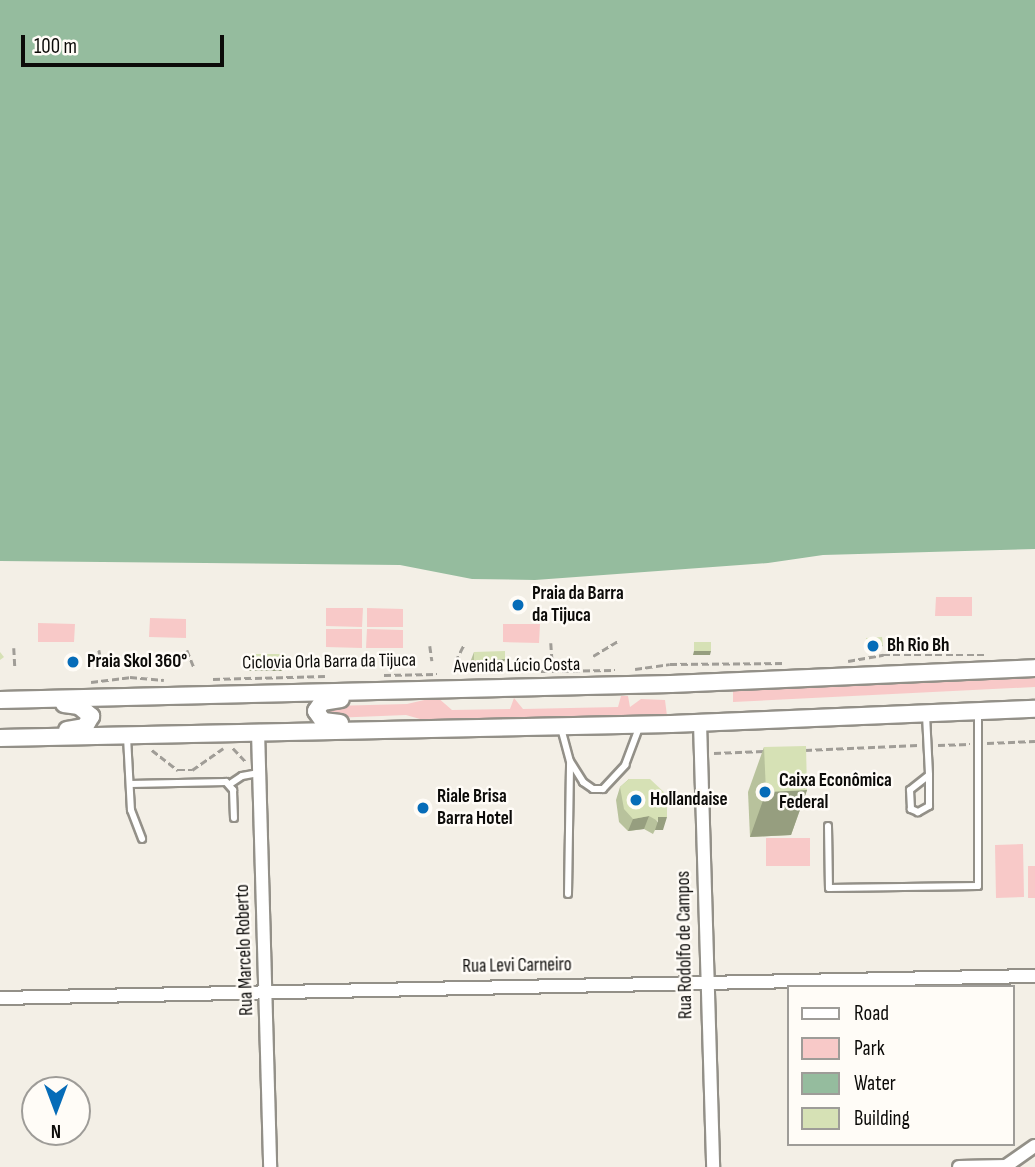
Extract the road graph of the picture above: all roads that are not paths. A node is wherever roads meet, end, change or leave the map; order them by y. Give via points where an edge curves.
1 (1035, 668) edge
2 (395, 690) junction
3 (31, 699) junction
4 (0, 700) edge
5 (1035, 709) edge
6 (978, 711) junction
7 (926, 713) junction
8 (700, 723) junction
9 (640, 724) junction
10 (561, 726) junction
11 (384, 730) junction
12 (258, 731) junction
13 (127, 735) junction
14 (30, 737) junction
15 (0, 738) edge
16 (570, 761) junction
17 (253, 773) junction
18 (929, 775) junction
19 (130, 784) junction
20 (230, 784) junction
21 (234, 818) dead end
22 (828, 826) dead end
23 (142, 839) dead end
24 (568, 894) dead end
25 (1035, 976) edge
26 (705, 982) junction
27 (265, 990) junction
28 (0, 998) edge
29 (1035, 1146) edge
30 (1006, 1166) edge
31 (270, 1167) edge
32 (713, 1167) edge
33 (959, 1167) edge

1 - 2 main road, Avenida Lúcio Costa
2 - 3 main road, Avenida Lúcio Costa
2 - 11 main road via 322,702 316,710 323,721
3 - 4 main road, Avenida Lúcio Costa
3 - 14 main road via 79,706 91,716 85,727
5 - 6 main road
6 - 7 main road
6 - 22 lane via 978,886 829,888
7 - 8 main road
7 - 18 lane
8 - 9 main road
8 - 26 street, Rua Rodolfo de Campos
9 - 10 main road
9 - 16 lane via 625,765 603,789 583,782
10 - 11 main road
10 - 16 lane
11 - 12 main road
12 - 13 main road
12 - 17 street, Rua Marcelo Roberto
13 - 14 main road
13 - 19 lane
14 - 15 main road
16 - 24 lane
17 - 20 lane
17 - 27 street, Rua Marcelo Roberto
18 - 18 lane via 910,790 911,809 918,812 929,806
19 - 20 lane
19 - 23 lane via 132,814
20 - 21 lane
25 - 26 street, Rua Levi Carneiro
26 - 27 street, Rua Levi Carneiro
26 - 32 street, Rua Rodolfo de Campos
27 - 28 street, Rua Levi Carneiro
27 - 31 street, Rua Marcelo Roberto
29 - 30 street
30 - 33 street

